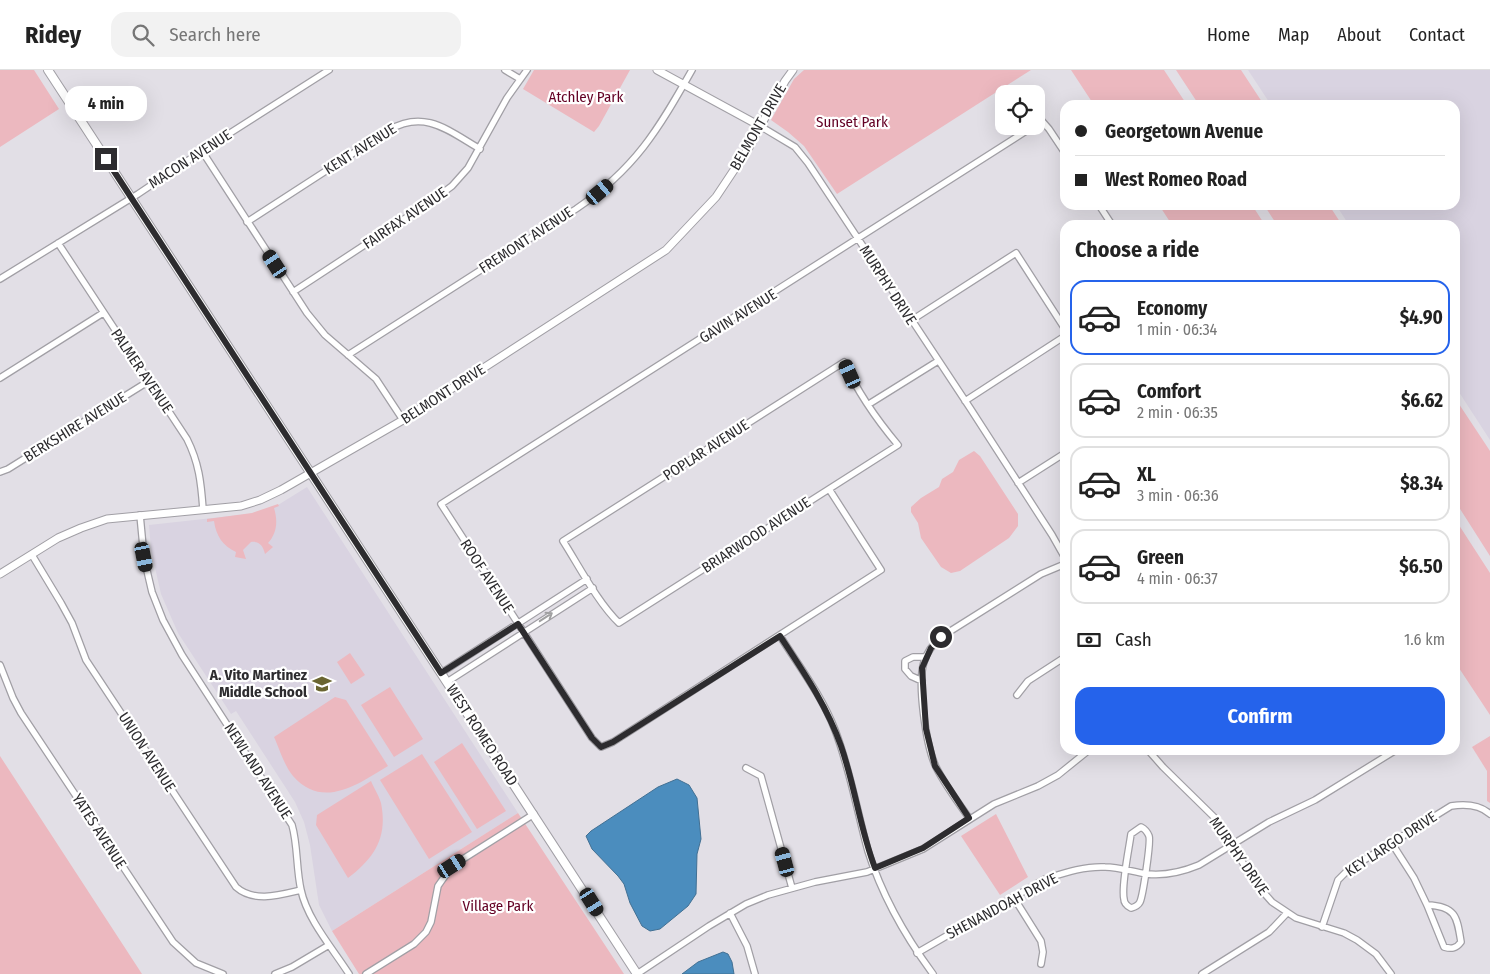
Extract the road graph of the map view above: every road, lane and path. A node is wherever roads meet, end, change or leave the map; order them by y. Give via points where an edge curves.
1 (48, 70) edge
2 (329, 70) edge
3 (505, 70) edge
4 (527, 70) edge
5 (657, 70) edge
6 (692, 70) edge
7 (793, 70) edge
8 (520, 80) junction
9 (684, 86) junction
10 (760, 126) junction
11 (1045, 127) edge
12 (1020, 135) edge
13 (1060, 145) edge
14 (480, 149) junction
15 (202, 151) junction
16 (131, 197) junction
17 (247, 222) junction
18 (858, 239) junction
19 (58, 243) junction
20 (0, 279) edge
21 (293, 292) junction
22 (103, 313) junction
23 (912, 320) junction
24 (1060, 321) edge
25 (1060, 339) edge
26 (348, 355) junction
27 (938, 361) junction
28 (0, 378) edge
29 (149, 381) junction
30 (965, 401) junction
31 (869, 404) junction
32 (403, 420) junction
33 (1060, 456) edge
34 (0, 472) edge
35 (311, 473) junction
36 (1018, 483) junction
37 (829, 489) junction
38 (441, 504) joint
39 (203, 509) junction
40 (140, 515) junction
41 (1060, 550) edge
42 (32, 555) junction
43 (1060, 566) edge
44 (0, 574) edge
45 (587, 579) junction
46 (592, 588) junction
47 (518, 624) junction
48 (523, 632) junction
49 (780, 636) junction
50 (926, 657) junction
51 (1060, 660) edge
52 (0, 665) edge
53 (441, 673) junction
54 (922, 681) junction
55 (447, 682) junction
56 (1017, 695) dead end
57 (1083, 755) edge
58 (1152, 755) edge
59 (1388, 755) edge
60 (746, 768) dead end
61 (534, 814) junction
62 (1490, 814) edge
63 (969, 818) junction
64 (1391, 842) junction
65 (1232, 845) junction
66 (875, 868) junction
67 (1126, 870) junction
68 (1145, 873) junction
69 (792, 888) junction
70 (301, 890) junction
71 (1014, 898) junction
72 (1427, 904) junction
73 (730, 913) junction
74 (1286, 913) junction
75 (1322, 927) junction
76 (329, 944) junction
77 (917, 953) junction
78 (1041, 964) dead end
79 (1388, 973) edge
80 (222, 974) edge
81 (275, 974) edge
82 (349, 974) edge
83 (366, 974) edge
84 (637, 974) edge
85 (755, 974) edge
86 (933, 974) edge
87 (1202, 974) edge

1 - 16 main road, WEST ROMEO ROAD
2 - 15 street, MACON AVENUE
3 - 8 street
4 - 8 street, FAIRFAX AVENUE
5 - 9 street, MURPHY DRIVE
6 - 9 street, FREMONT AVENUE
7 - 10 street, BELMONT DRIVE
8 - 14 street, FAIRFAX AVENUE
9 - 10 street, MURPHY DRIVE
9 - 26 street, FREMONT AVENUE via 634,160 600,192
10 - 18 street, MURPHY DRIVE via 795,147
10 - 32 street, BELMONT DRIVE via 716,197 666,250
11 - 13 street via 1050,129
12 - 18 street, GAVIN AVENUE
14 - 17 street, KENT AVENUE via 435,124 420,120 404,122
14 - 21 street, FAIRFAX AVENUE via 460,178 442,194
15 - 16 street, MACON AVENUE
15 - 17 street
16 - 19 street, MACON AVENUE
16 - 35 main road, WEST ROMEO ROAD
17 - 21 street
18 - 23 street, MURPHY DRIVE
18 - 38 street, GAVIN AVENUE
19 - 20 street, MACON AVENUE
19 - 22 street, PALMER AVENUE
21 - 26 street via 316,325
22 - 28 street
22 - 29 street, PALMER AVENUE
23 - 24 street via 1016,252
23 - 27 street, MURPHY DRIVE
25 - 30 street
26 - 32 street via 376,379
27 - 30 street, MURPHY DRIVE
27 - 31 street
29 - 34 street, BERKSHIRE AVENUE
29 - 39 street, PALMER AVENUE via 195,456
30 - 36 street, MURPHY DRIVE
31 - 37 street, BRIARWOOD AVENUE via 898,444
31 - 45 street, POPLAR AVENUE via 844,362 563,541
32 - 35 street, BELMONT DRIVE
33 - 36 street
35 - 39 street, BELMONT DRIVE via 260,500 241,506
35 - 53 main road, WEST ROMEO ROAD
36 - 41 street, MURPHY DRIVE
37 - 46 street, BRIARWOOD AVENUE via 619,623
37 - 49 street via 881,570
38 - 47 street, ROOF AVENUE
39 - 40 street, BELMONT DRIVE
40 - 42 street, BELMONT DRIVE via 81,528
40 - 70 street, NEWLAND AVENUE via 144,557 163,620 182,655 292,825
42 - 44 street, BELMONT DRIVE
42 - 70 street, UNION AVENUE via 62,603 86,660 236,887 251,896
43 - 50 street via 1041,574 953,630 936,642
45 - 46 street, BRIARWOOD AVENUE
45 - 47 street
48 -> 46 street
47 - 48 street, ROOF AVENUE
47 - 53 street
48 - 49 street, ROOF AVENUE via 601,747
48 - 55 street
49 - 66 street via 834,728
50 - 54 street
50 - 54 street via 905,661 904,669
51 - 56 street via 1028,681
52 - 80 street, YATES AVENUE via 21,713 173,942 196,963
53 - 55 main road, WEST ROMEO ROAD
54 - 63 street via 924,716 932,755 944,782
55 - 61 main road, WEST ROMEO ROAD
57 - 63 street via 1058,775
58 - 65 street, MURPHY DRIVE via 1215,818
59 - 65 street, SHENANDOAH DRIVE via 1315,800 1269,822
60 - 69 street via 762,776
61 - 83 street via 452,866 438,886 432,922 426,932 414,944
61 - 84 main road, WEST ROMEO ROAD
62 - 64 street, KEY LARGO DRIVE via 1475,806 1451,806
63 - 66 street via 923,848
64 - 72 street
64 - 75 street, KEY LARGO DRIVE via 1338,880
65 - 68 street, SHENANDOAH DRIVE via 1188,870
65 - 74 street, MURPHY DRIVE via 1261,891
66 - 69 street
66 - 77 street via 894,914
67 - 68 street, SHENANDOAH DRIVE
67 - 68 street via 1123,897 1131,908 1140,900
67 - 68 street via 1131,834 1141,827 1149,837
67 - 71 street, SHENANDOAH DRIVE via 1086,867 1045,879
69 - 73 street via 753,901
70 - 76 street, NEWLAND AVENUE
71 - 77 street, SHENANDOAH DRIVE
71 - 78 street via 1041,941
72 - 72 street via 1444,947 1458,947 1461,942 1458,921 1452,912 1442,905
73 - 84 street
73 - 85 street via 747,946
74 - 75 street, MURPHY DRIVE
74 - 87 street via 1269,932
75 - 79 street, MURPHY DRIVE via 1344,933 1364,944 1382,960
76 - 81 street via 292,968
76 - 82 street, NEWLAND AVENUE
77 - 86 street

